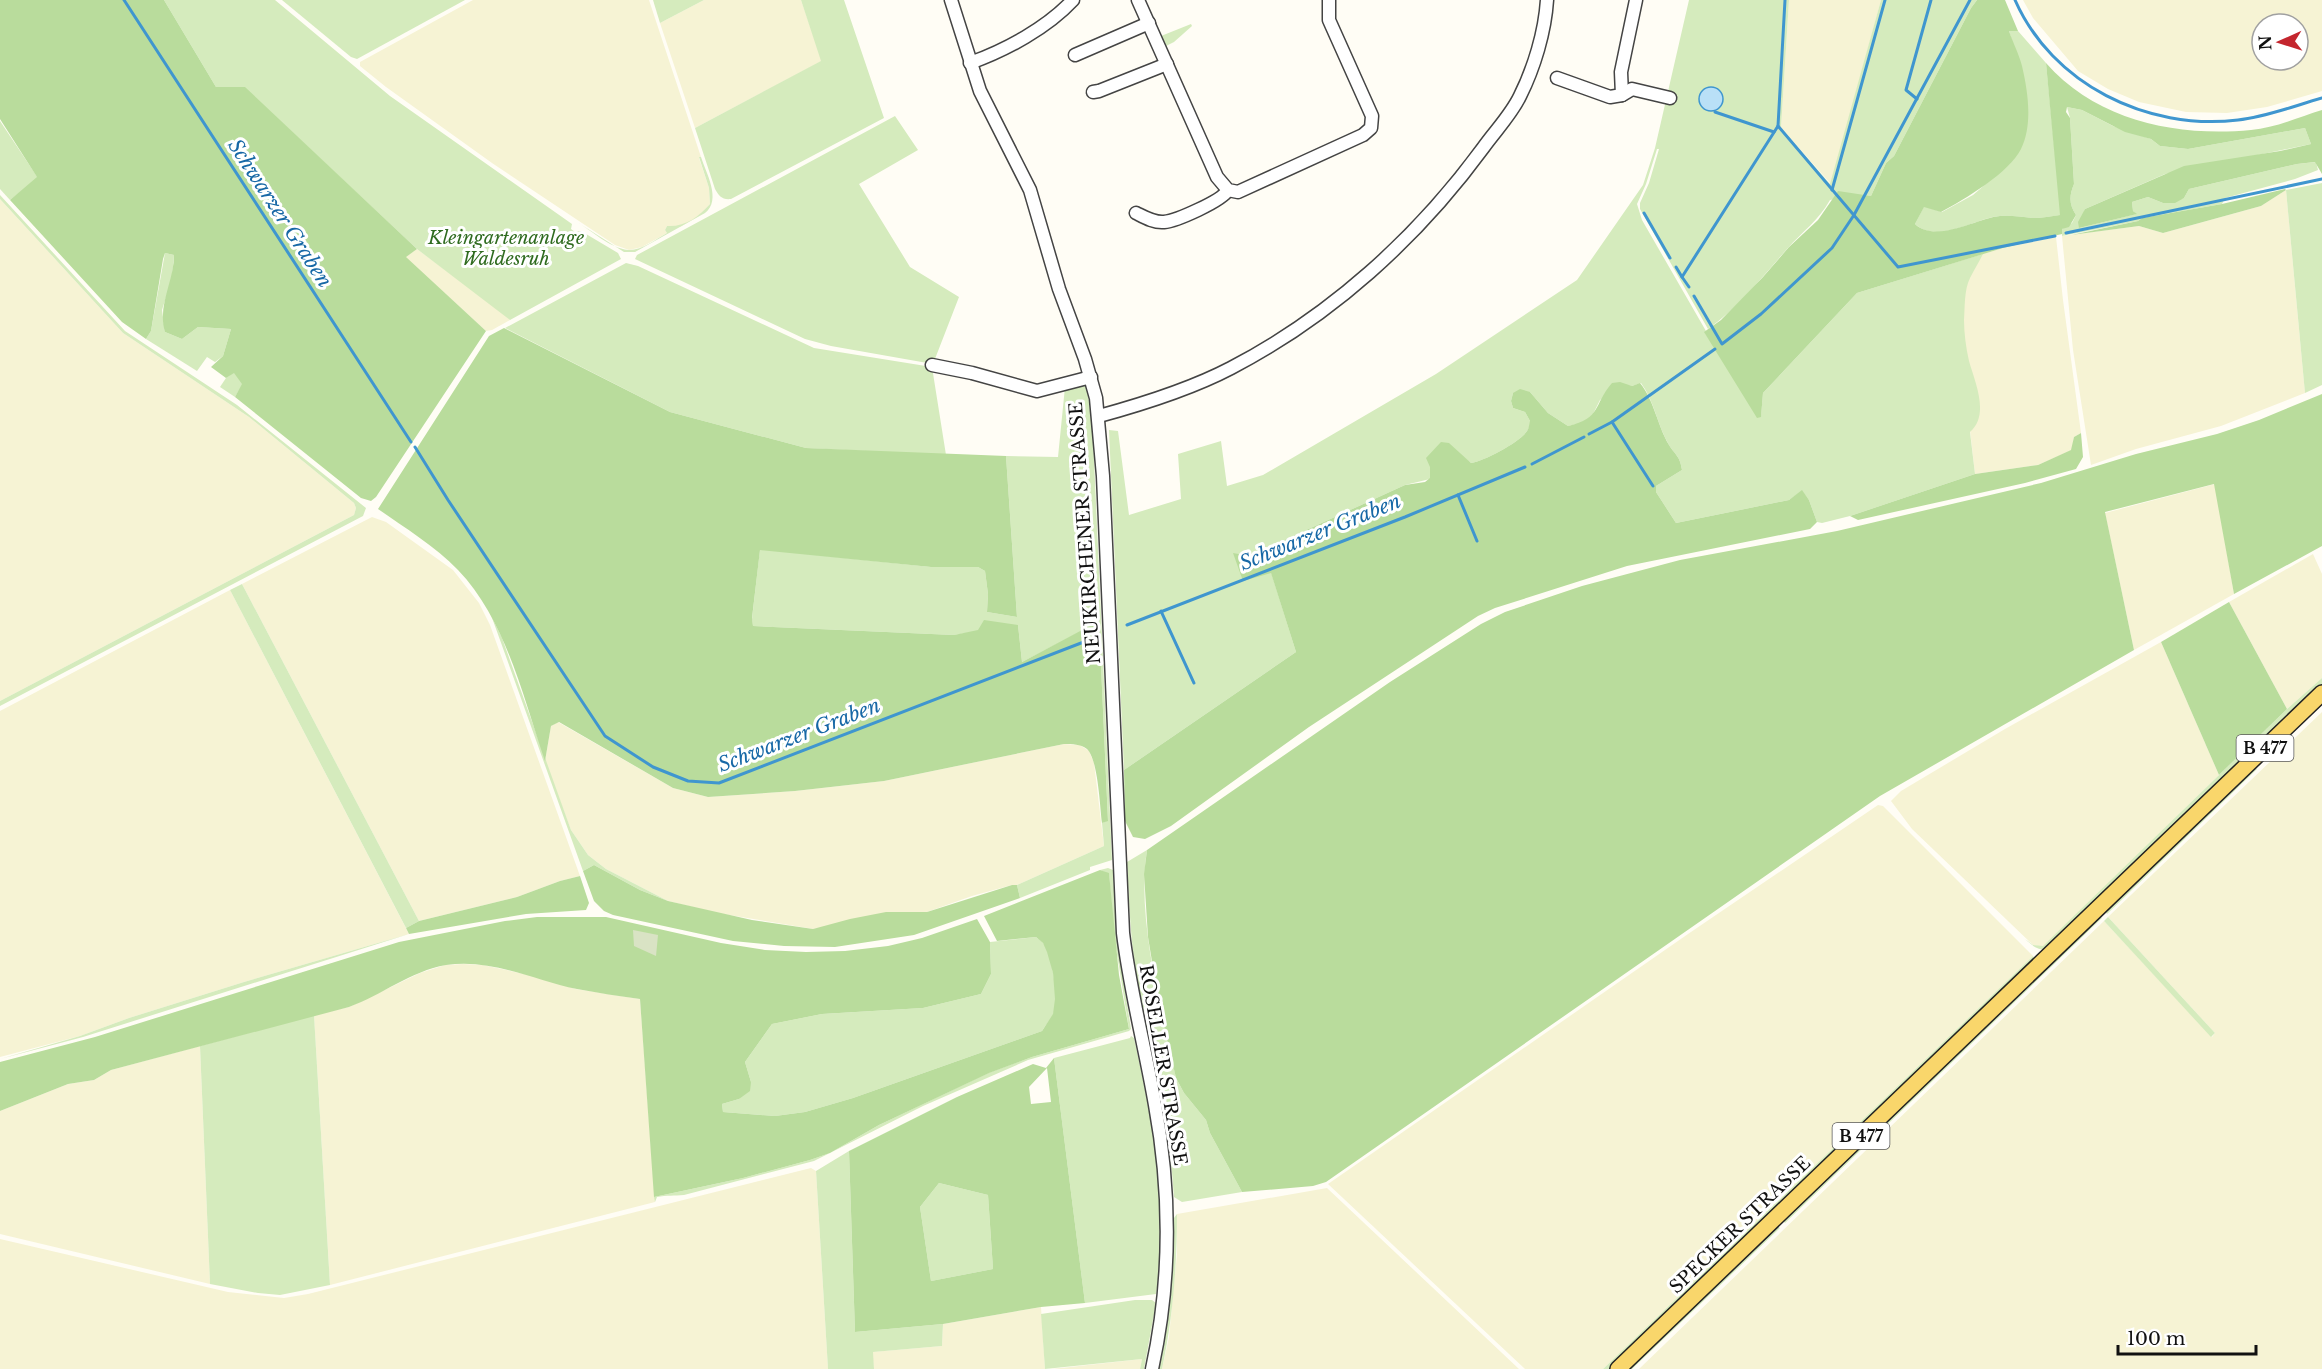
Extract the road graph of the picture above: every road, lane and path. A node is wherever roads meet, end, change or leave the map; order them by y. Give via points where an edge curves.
1 (951, 0) edge
2 (1073, 0) edge
3 (1138, 0) edge
4 (1329, 0) edge
5 (1547, 0) edge
6 (1636, 0) edge
7 (1149, 23) junction
8 (1075, 55) dead end
9 (970, 63) junction
10 (1167, 64) junction
11 (1557, 78) dead end
12 (1093, 92) dead end
13 (1622, 95) junction
14 (1670, 98) dead end
15 (1226, 188) junction
16 (1136, 213) dead end
17 (932, 365) dead end
18 (1091, 377) junction
19 (1099, 416) junction
20 (2322, 693) edge
21 (1125, 946) joint
22 (1152, 1369) edge
23 (1618, 1369) edge

1 - 9 street, NEUKIRCHENER STRASSE
2 - 9 street via 1048,22
3 - 7 street
4 - 15 street via 1329,20 1372,116 1371,128 1245,190
5 - 19 street via 1541,35 1519,98 1454,187 1371,271 1305,324 1229,369
6 - 13 street via 1621,72
7 - 8 street
7 - 10 street
9 - 18 street, NEUKIRCHENER STRASSE via 1030,190 1059,289
10 - 12 street
10 - 15 street via 1217,177
11 - 13 street via 1610,97
13 - 14 street via 1632,89
15 - 16 street via 1220,199 1168,221
17 - 18 street via 1037,391
18 - 19 street, NEUKIRCHENER STRASSE
19 - 21 street, NEUKIRCHENER STRASSE
20 - 23 main road, SPECKER STRASSE / B 477
21 - 22 street, ROSELLER STRASSE via 1155,1105 1166,1191 1165,1284

